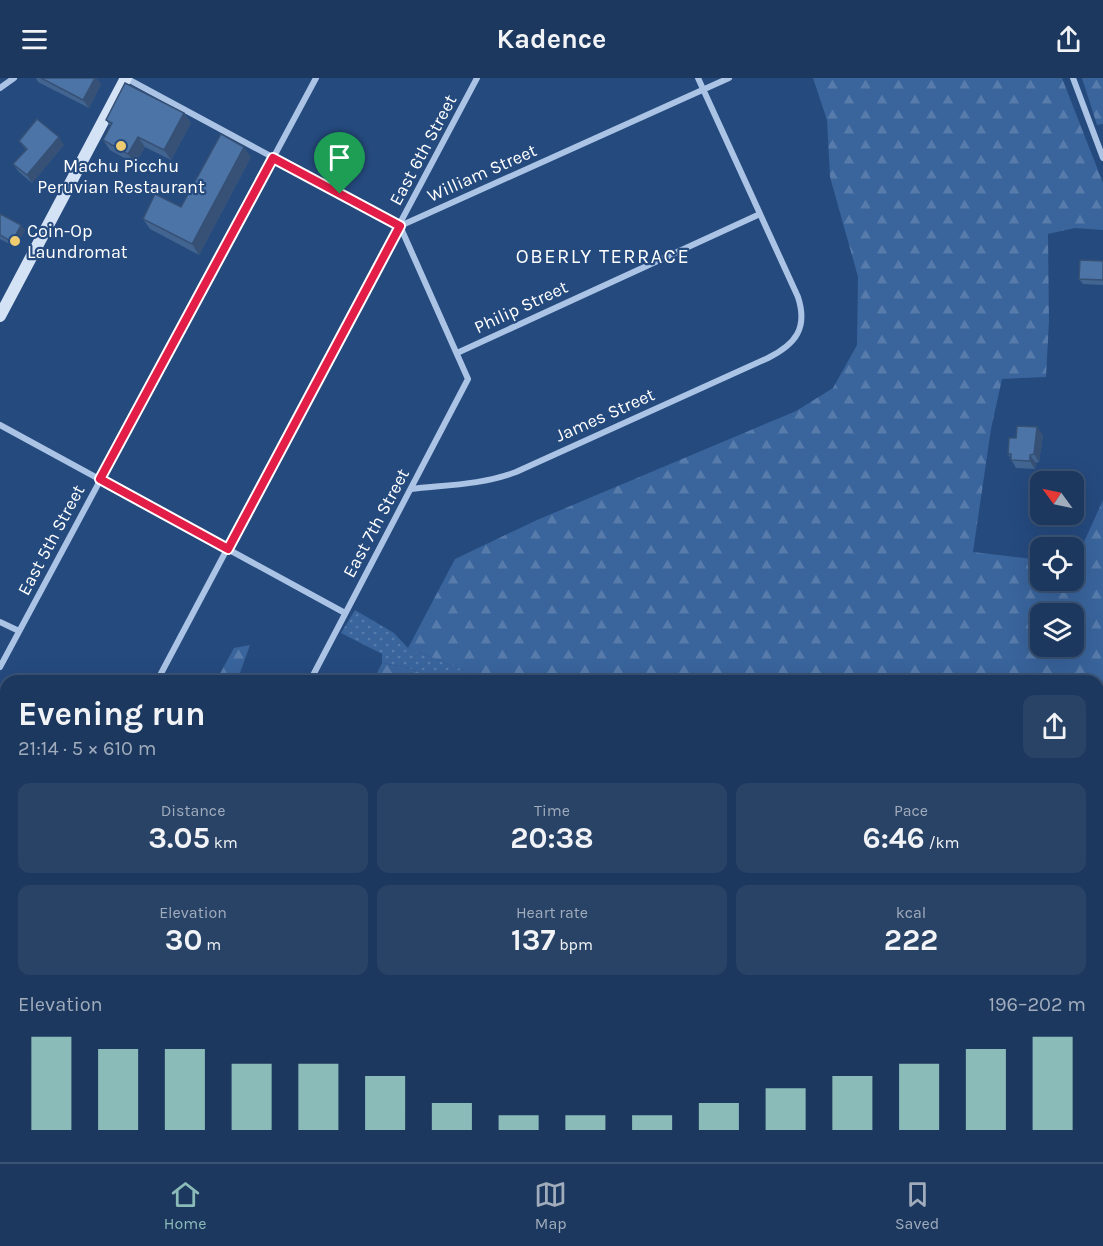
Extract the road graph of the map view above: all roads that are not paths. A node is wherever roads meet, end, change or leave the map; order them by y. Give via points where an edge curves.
1 (14, 78) edge
2 (125, 78) edge
3 (316, 78) edge
4 (477, 78) edge
5 (698, 78) edge
6 (729, 78) edge
7 (1073, 78) edge
8 (0, 88) edge
9 (703, 89) junction
10 (273, 158) junction
11 (1103, 158) edge
12 (760, 213) junction
13 (400, 226) junction
14 (0, 316) edge
15 (457, 353) junction
16 (0, 424) edge
17 (100, 479) junction
18 (411, 489) junction
19 (228, 549) junction
20 (345, 613) junction
21 (0, 622) edge
22 (19, 632) junction
23 (0, 667) edge
24 (160, 675) edge
25 (312, 675) edge

1 - 8 street
2 - 10 street
2 - 14 main road
3 - 10 street, East 5th Street
4 - 13 street, East 6th Street
5 - 9 street
6 - 9 street, William Street
7 - 11 street
9 - 12 street
9 - 13 street, William Street
10 - 13 street
10 - 17 street, East 5th Street
12 - 15 street, Philip Street
12 - 18 street, James Street via 802,314 798,333 785,349 516,472 481,481
13 - 15 street
13 - 19 street, East 6th Street
15 - 18 street, East 7th Street via 468,379
16 - 17 street
17 - 19 street
17 - 22 street, East 5th Street
18 - 20 street, East 7th Street
19 - 20 street
19 - 24 street, East 6th Street
20 - 25 street, East 7th Street
21 - 22 street
22 - 23 street, East 5th Street

